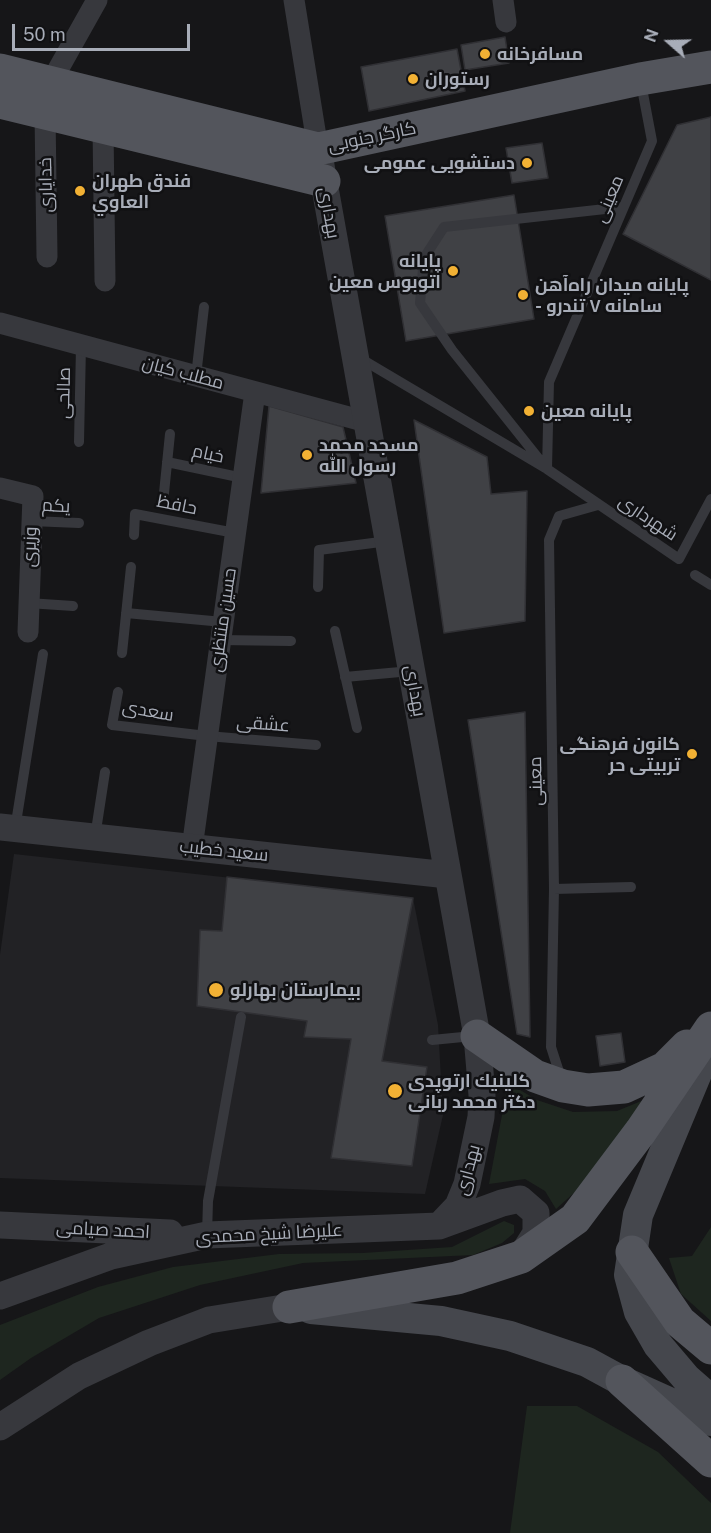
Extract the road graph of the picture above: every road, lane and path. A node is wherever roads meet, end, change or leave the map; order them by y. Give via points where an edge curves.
1 (97, 0) edge
2 (294, 0) edge
3 (503, 0) edge
4 (506, 22) dead end
5 (711, 67) edge
6 (0, 70) edge
7 (640, 79) junction
8 (48, 98) junction
9 (0, 102) edge
10 (103, 127) junction
11 (318, 149) junction
12 (324, 181) junction
13 (623, 207) junction
14 (47, 257) dead end
15 (105, 281) dead end
16 (204, 307) dead end
17 (0, 323) edge
18 (81, 345) junction
19 (355, 355) junction
20 (196, 376) junction
21 (255, 392) junction
22 (367, 422) junction
23 (170, 434) dead end
24 (79, 442) dead end
25 (167, 462) junction
26 (547, 469) junction
27 (243, 478) junction
28 (0, 488) edge
29 (164, 493) dead end
30 (711, 499) edge
31 (598, 505) junction
32 (31, 521) junction
33 (79, 524) dead end
34 (235, 533) junction
35 (134, 536) dead end
36 (388, 541) junction
37 (131, 567) dead end
38 (695, 575) dead end
39 (711, 585) edge
40 (318, 587) dead end
41 (28, 603) junction
42 (73, 606) dead end
43 (126, 613) junction
44 (221, 631) junction
45 (27, 632) dead end
46 (335, 632) dead end
47 (291, 642) dead end
48 (122, 653) dead end
49 (43, 654) dead end
50 (411, 671) junction
51 (345, 677) junction
52 (118, 692) dead end
53 (357, 728) dead end
54 (207, 736) junction
55 (316, 745) dead end
56 (105, 772) dead end
57 (8, 828) edge
58 (95, 837) junction
59 (192, 848) junction
60 (448, 875) junction
61 (631, 887) dead end
62 (554, 889) junction
63 (241, 1017) dead end
64 (711, 1022) edge
65 (711, 1028) edge
66 (477, 1036) junction
67 (711, 1039) edge
68 (432, 1040) dead end
69 (563, 1086) junction
70 (0, 1225) edge
71 (439, 1226) junction
72 (207, 1235) junction
73 (632, 1252) junction
74 (521, 1257) junction
75 (0, 1296) edge
76 (289, 1307) junction
77 (711, 1348) edge
78 (622, 1381) junction
79 (711, 1400) edge
80 (711, 1421) edge
81 (0, 1427) edge
82 (711, 1461) edge

1 - 8 street
2 - 11 street
3 - 4 street
5 - 7 main road, کارگر جنوبی
6 - 8 main road, کارگر جنوبی
7 - 11 main road, کارگر جنوبی
7 - 13 lane, معینی via 652,141
8 - 9 main road, کارگر جنوبی
8 - 10 main road, کارگر جنوبی
8 - 11 main road, کارگر جنوبی
8 - 14 street, خدایاری
10 - 12 main road, کارگر جنوبی
10 - 15 street
11 - 12 street, بهداری
12 - 19 street, بهداری
13 - 26 lane, معینی via 549,382
13 - 26 lane via 444,227 424,258 420,303 452,350
16 - 20 lane
17 - 18 street, مطلب کیان
18 - 20 street, مطلب کیان
18 - 24 lane, صالحی
19 - 22 street, بهداری
19 - 26 lane
20 - 21 street, مطلب کیان
21 - 22 street, مطلب کیان
21 - 27 street, حسین منتظری
22 - 36 street, بهداری
23 - 25 lane
25 - 27 lane, خیام
25 - 29 lane
26 - 31 lane, شهرداری
27 - 34 street, حسین منتظری
28 - 32 street, وزیری via 33,496
30 - 31 lane, شهرداری via 679,559
31 - 62 lane, معینی via 559,516 549,540
32 - 33 lane, یکم
32 - 41 street, وزیری
34 - 35 lane, حافظ via 135,514
34 - 44 street, حسین منتظری
36 - 40 lane via 319,550
36 - 50 street, بهداری
37 - 43 lane
38 - 39 lane
41 - 42 lane
41 - 45 street, وزیری
43 - 44 lane
43 - 48 lane
44 - 47 lane
44 - 54 street, حسین منتظری
46 - 51 lane
49 - 57 lane
50 - 51 lane
50 - 60 street, بهداری
51 - 53 lane
52 - 54 lane, سعدی via 112,725
54 - 55 lane, عشقی
54 - 59 street, حسین منتظری
56 - 58 lane
57 - 58 street, سعید خطیب
58 - 59 street, سعید خطیب
59 - 60 street, سعید خطیب
60 - 66 street, بهداری
61 - 62 lane
62 - 69 lane, معینی via 551,1047
63 - 72 lane via 208,1201
64 - 69 main road via 665,1068 624,1087 588,1090
65 - 74 main road via 575,1219
66 - 68 lane
66 - 69 main road via 535,1076
66 - 71 street, بهداری via 482,1095 467,1184 458,1206
67 - 73 main road via 638,1215
70 - 72 street, احمد صیامی
71 - 72 street, علیرضا شیخ محمدی
71 - 74 street, علیرضا شیخ محمدی via 520,1199 536,1214 536,1233
72 - 75 street, علیرضا شیخ محمدی via 111,1256
73 - 77 main road via 680,1322
73 - 79 main road via 629,1275 639,1312 658,1345
74 - 76 main road via 457,1278
76 - 78 main road via 441,1321 510,1336 587,1362
76 - 81 street via 209,1320 149,1343 79,1376
78 - 80 main road
78 - 82 main road

